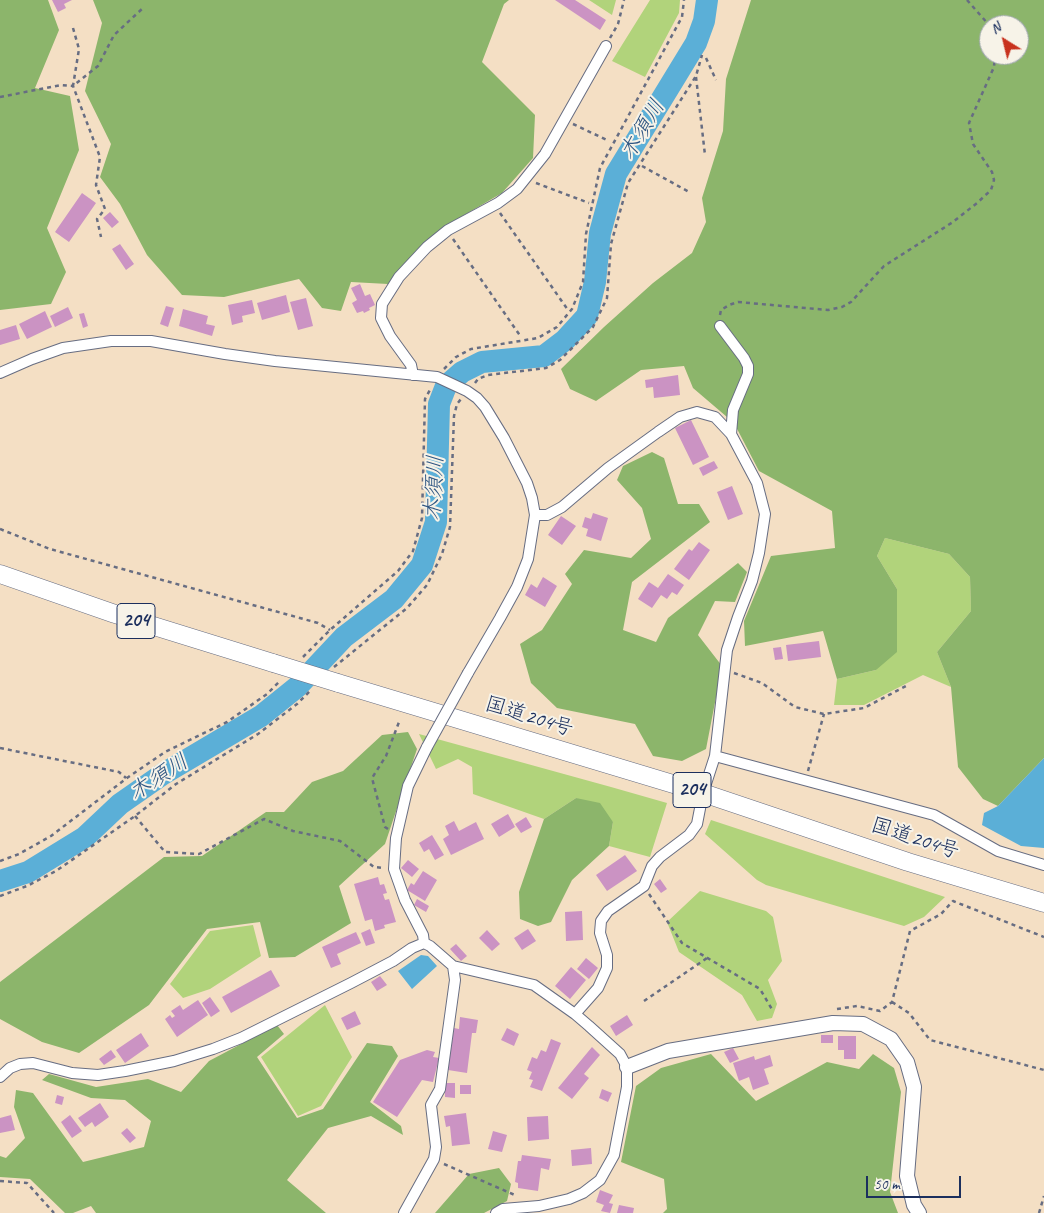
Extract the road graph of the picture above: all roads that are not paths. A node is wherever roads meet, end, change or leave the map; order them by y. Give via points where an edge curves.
1 (606, 46) road end
2 (720, 326) road end
3 (0, 373) edge
4 (413, 375) junction
5 (731, 434) junction
6 (535, 514) junction
7 (0, 574) edge
8 (715, 756) junction
9 (703, 793) junction
10 (1044, 865) edge
11 (1044, 903) edge
12 (424, 943) junction
13 (453, 966) junction
14 (575, 1014) junction
15 (627, 1067) junction
16 (0, 1077) edge
17 (404, 1213) edge
18 (496, 1213) edge
19 (919, 1213) edge

1 - 4 street via 545,154 517,190 448,230 427,247 399,277 382,304 381,318 411,365
2 - 5 street via 748,366 748,374 733,410
3 - 4 street via 64,348 111,341 151,340 275,362
4 - 6 street via 437,377 478,398 504,438 527,483
5 - 6 street via 714,417 697,412 680,417 608,468 562,507 547,515
5 - 8 street via 757,483 765,514 752,581 727,650
6 - 12 street, bridge via 528,559 517,586 408,786 396,838 394,869
7 - 9 highway, 国道204号 / 204, bridge via 115,614 273,663 334,677
8 - 9 street
8 - 10 street via 934,815 998,851
9 - 11 highway, 国道204号 / 204 via 908,862
9 - 14 street via 697,824 689,835 660,856 644,886 608,911 600,921 607,968 598,988
12 - 13 street
12 - 16 street via 351,983 213,1049 125,1072 72,1074 33,1062 10,1068
13 - 14 street via 534,985
13 - 17 street via 455,980 440,1089 431,1105 436,1147 434,1159
14 - 15 street via 620,1054
15 - 18 street via 627,1087 614,1155 600,1180 569,1199 503,1209
15 - 19 street via 668,1051 833,1023 862,1024 891,1039 907,1062 914,1087 907,1176

